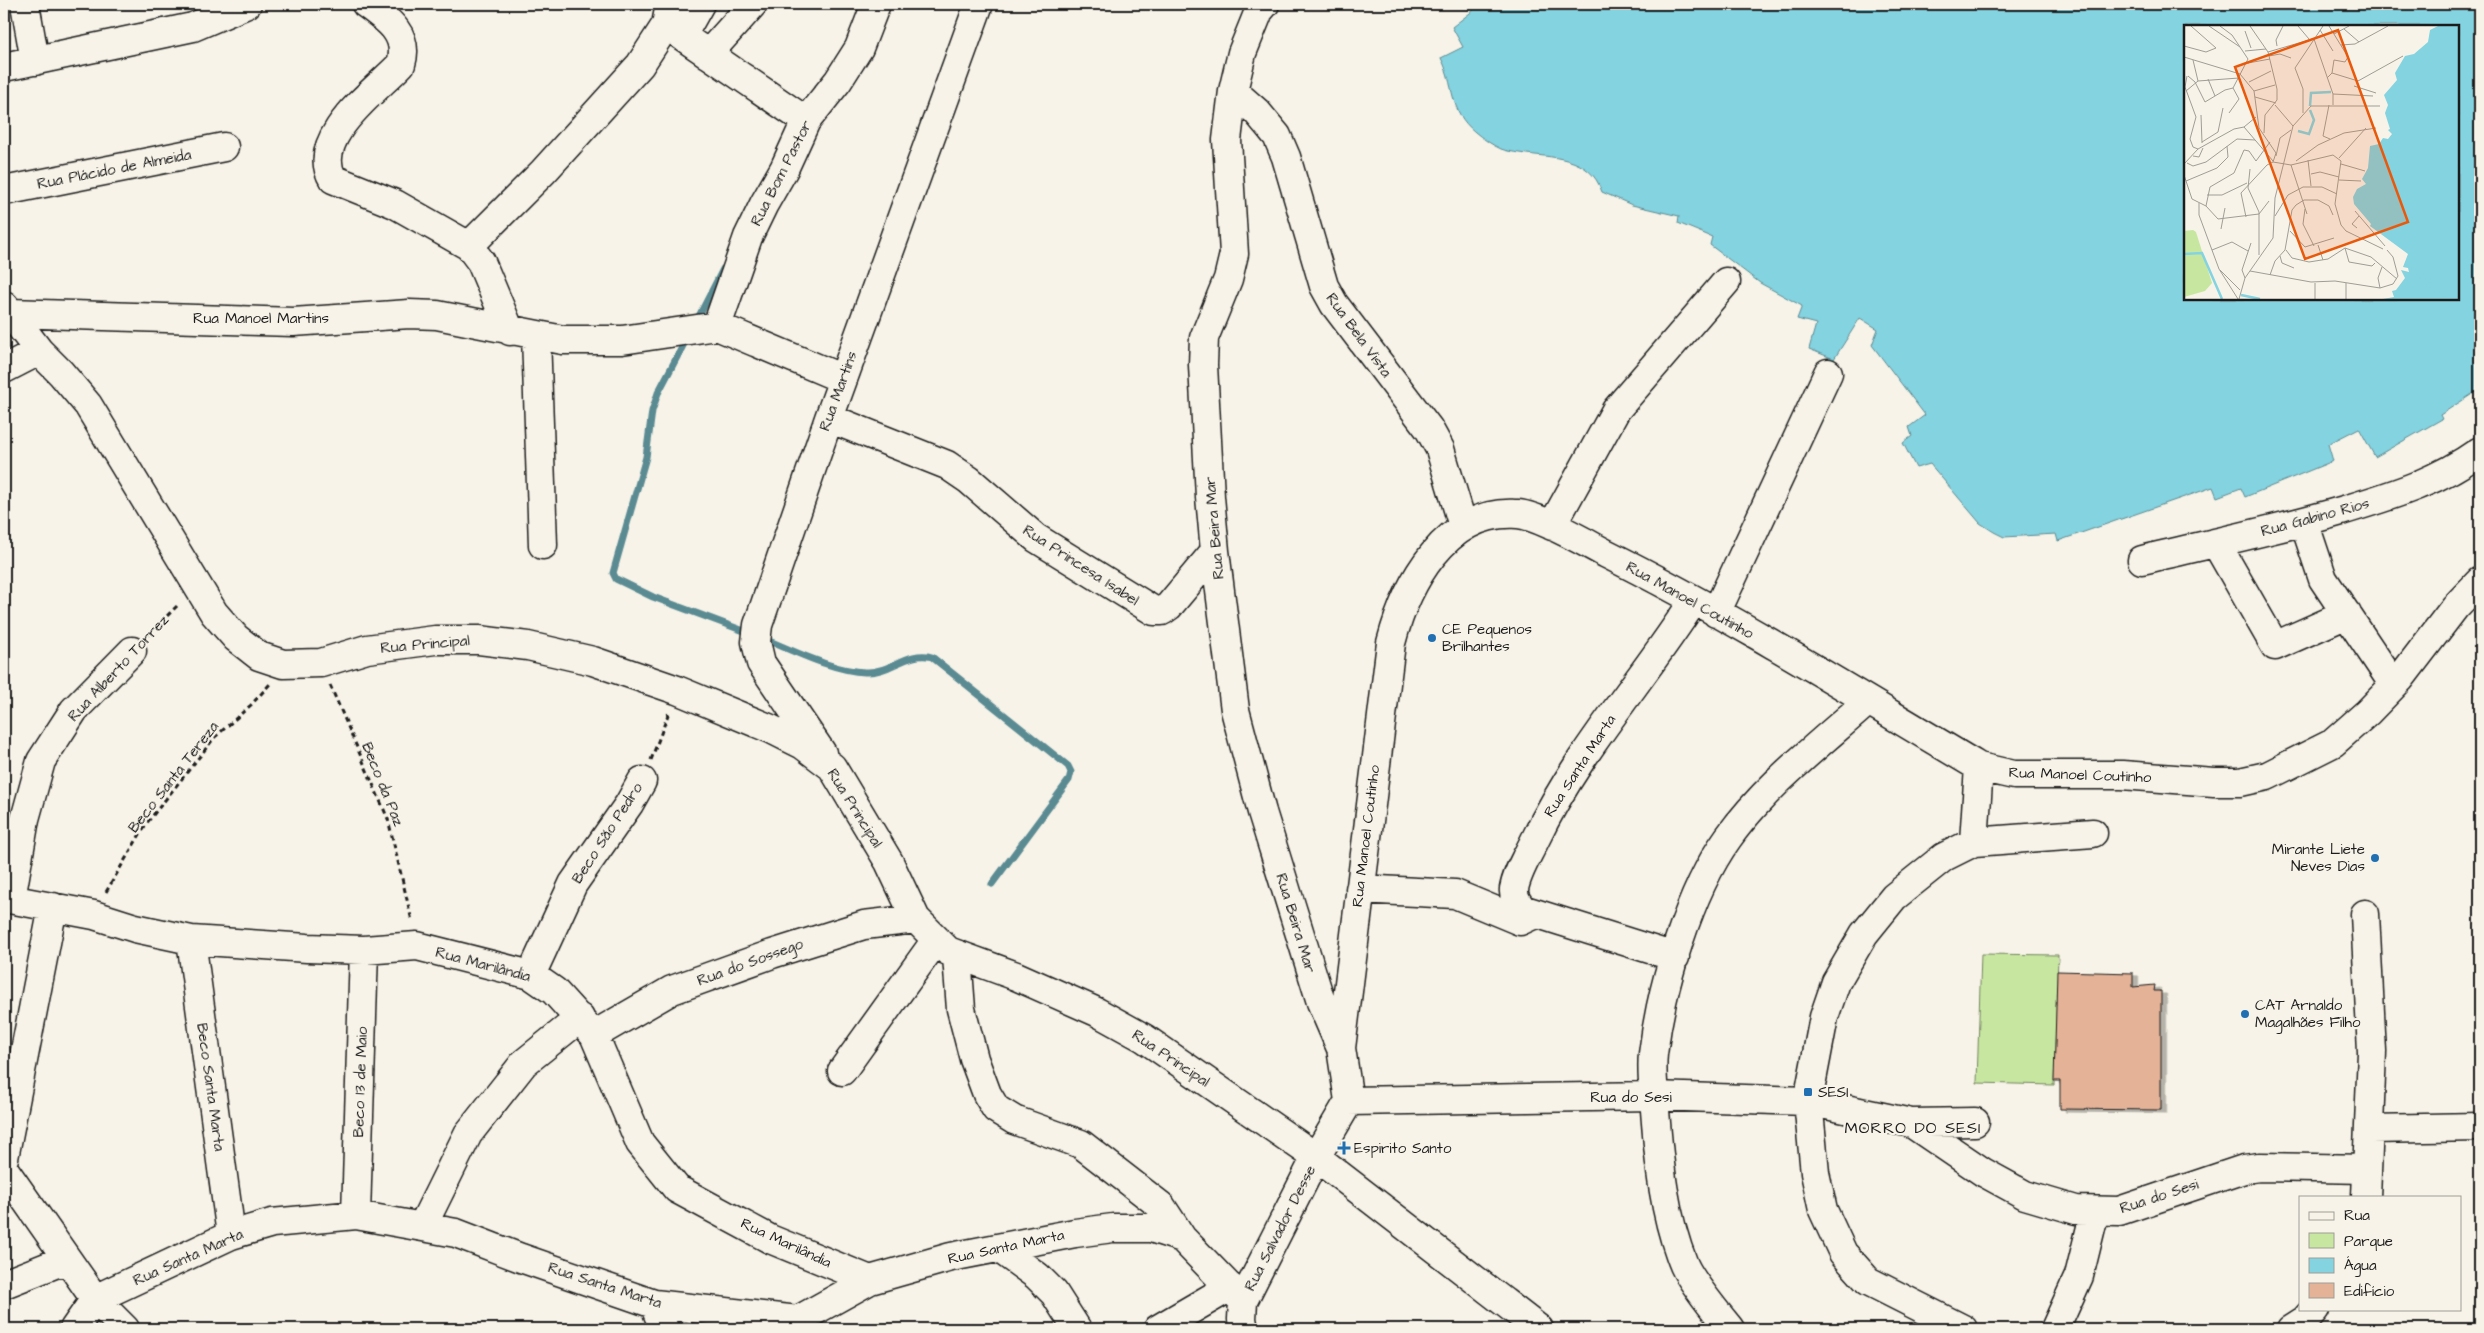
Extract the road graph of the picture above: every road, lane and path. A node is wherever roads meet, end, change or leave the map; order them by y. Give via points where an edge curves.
1 (25, 4) edge
2 (247, 4) edge
3 (366, 4) edge
4 (700, 4) edge
5 (752, 4) edge
6 (876, 4) edge
7 (979, 4) edge
8 (1265, 4) edge
9 (197, 15) edge
10 (673, 22) edge
11 (708, 54) junction
12 (35, 61) junction
13 (4, 68) edge
14 (1233, 91) junction
15 (806, 121) junction
16 (224, 147) dead end
17 (4, 191) edge
18 (469, 246) junction
19 (1726, 282) dead end
20 (7, 309) edge
21 (717, 326) junction
22 (523, 333) junction
23 (38, 351) junction
24 (4, 369) edge
25 (1828, 373) dead end
26 (843, 379) junction
27 (828, 418) junction
28 (2480, 451) edge
29 (2304, 522) junction
30 (1463, 526) junction
31 (1552, 526) junction
32 (2216, 543) junction
33 (543, 545) dead end
34 (1215, 551) junction
35 (2142, 560) dead end
36 (2480, 581) edge
37 (195, 586) junction
38 (1705, 606) junction
39 (2347, 614) junction
40 (132, 651) joint
41 (321, 663) junction
42 (284, 664) junction
43 (2394, 685) junction
44 (677, 690) junction
45 (1868, 701) junction
46 (832, 767) junction
47 (1979, 767) junction
48 (642, 781) joint
49 (2092, 833) dead end
50 (1974, 842) junction
51 (1360, 889) junction
52 (8, 899) edge
53 (53, 907) junction
54 (1536, 914) junction
55 (2365, 914) dead end
56 (94, 915) junction
57 (916, 919) junction
58 (191, 940) junction
59 (417, 946) junction
60 (946, 948) junction
61 (364, 950) junction
62 (1675, 957) junction
63 (531, 975) junction
64 (587, 1026) junction
65 (1341, 1048) junction
66 (842, 1071) dead end
67 (1654, 1096) junction
68 (1349, 1101) junction
69 (1808, 1101) junction
70 (1975, 1122) dead end
71 (1911, 1123) junction
72 (2480, 1127) edge
73 (2370, 1129) junction
74 (1316, 1157) junction
75 (4, 1158) edge
76 (4, 1169) edge
77 (2367, 1169) junction
78 (2366, 1196) edge
79 (2096, 1212) junction
80 (356, 1215) junction
81 (423, 1225) junction
82 (231, 1235) junction
83 (1182, 1238) junction
84 (1000, 1249) junction
85 (67, 1259) junction
86 (870, 1280) junction
87 (4, 1284) edge
88 (1237, 1294) junction
89 (95, 1299) junction
90 (654, 1304) junction
91 (2314, 1310) edge
92 (801, 1324) edge
93 (74, 1329) edge
94 (125, 1329) edge
95 (664, 1329) edge
96 (1077, 1329) edge
97 (1158, 1329) edge
98 (1244, 1329) edge
99 (1539, 1329) edge
100 (1730, 1329) edge
101 (1963, 1329) edge
102 (2055, 1329) edge
103 (2291, 1329) edge

1 - 12 street
2 - 9 street
3 - 18 street via 386,18 400,34 404,54 401,64 388,78 350,112 328,155 328,171 333,179 395,204
4 - 10 street
5 - 11 street
6 - 15 street, Rua Bom Pastor via 859,48
7 - 26 street, Rua Martins
8 - 14 street, Rua Beira Mar via 1242,53
9 - 12 street
10 - 11 street
10 - 18 street via 595,115
11 - 15 street
12 - 13 street
14 - 30 street, Rua Bela Vista via 1277,136 1324,286 1437,442
14 - 34 street, Rua Beira Mar via 1227,140 1234,254 1228,279 1204,338
15 - 21 street, Rua Bom Pastor via 748,237
16 - 17 street, Rua Plácido de Almeida
18 - 22 street via 482,262
19 - 31 street via 1616,410
20 - 22 street, Rua Manoel Martins via 293,322 437,315
20 - 23 street, Rua Principal
21 - 22 street via 622,340 562,340
21 - 26 street
22 - 33 street
23 - 24 street
23 - 37 street, Rua Principal via 88,405
25 - 38 street, Rua Santa Marta
26 - 27 street, Rua Martins
27 - 34 street, Rua Princesa Isabel via 947,465 1036,538 1154,611 1162,611 1168,606
27 - 46 street, Rua Martins via 762,608 756,642 761,663
28 - 29 street, Rua Gabino Rios via 2407,491
29 - 32 street, Rua Gabino Rios
29 - 39 street via 2323,579
30 - 31 street, Rua Manoel Coutinho via 1485,517 1518,514
30 - 51 street, Rua Manoel Coutinho via 1434,553 1398,616 1389,652
31 - 38 street, Rua Manoel Coutinho
32 - 35 street, Rua Gabino Rios
32 - 39 street via 2275,646
34 - 65 street, Rua Beira Mar via 1236,710 1267,831 1321,1002
36 - 43 street, Rua Manoel Coutinho via 2455,607
37 - 40 path, Rua Alberto Torrez
37 - 42 street, Rua Principal via 236,638 259,656
38 - 45 street, Rua Manoel Coutinho
38 - 54 street, Rua Santa Marta via 1672,634 1591,744 1552,804 1514,890 1522,909
39 - 43 street
40 - 52 street, Rua Alberto Torrez via 74,710 41,761
41 - 42 street, Rua Principal
41 - 44 street, Rua Principal via 367,649 435,640 478,640 528,646 592,661
41 - 59 path, Beco da Paz via 388,819
42 - 56 path, Beco Santa Tereza via 267,688 215,737 146,824
43 - 47 street, Rua Manoel Coutinho via 2333,743 2266,776 2240,782 2122,775 2014,775
44 - 46 street, Rua Principal via 771,728 803,745
44 - 48 path, Beco São Pedro
45 - 47 street, Rua Manoel Coutinho
45 - 62 street via 1774,784 1728,838 1697,894
46 - 57 street, Rua Principal via 889,862
47 - 50 street
48 - 63 street, Beco São Pedro via 573,884
49 - 50 street
50 - 69 street via 1944,857 1894,897 1864,934 1836,982 1824,1017
51 - 54 street via 1455,894 1520,921
51 - 65 street, Rua Manoel Coutinho
52 - 53 street, Rua Marilândia
53 - 56 street, Rua Marilândia
53 - 75 street
54 - 62 street, Rua Santa Marta
55 - 73 street via 2372,1052
56 - 58 street, Rua Marilândia
57 - 60 street, Rua Principal
57 - 64 street, Rua do Sossego via 864,924 672,990
58 - 61 street, Rua Marilândia
58 - 82 street, Beco Santa Marta
59 - 61 street, Rua Marilândia
59 - 63 street, Rua Marilândia
60 - 66 street
60 - 74 street, Rua Principal via 1097,1012 1144,1038
60 - 83 street via 974,1059 986,1094 996,1109 1014,1120 1080,1144 1161,1206
61 - 80 street, Beco 13 de Maio
62 - 67 street via 1653,1055
63 - 64 street, Rua Marilândia via 554,991
64 - 81 street, Rua do Sossego via 524,1063 468,1134
64 - 86 street, Rua Marilândia via 640,1144 677,1189 770,1239
65 - 68 street, Rua Manoel Coutinho
67 - 68 street, Rua do Sesi
67 - 69 street, Rua do Sesi
67 - 100 street via 1659,1166 1669,1217 1682,1258 1685,1267
68 - 74 street
69 - 71 street, Rua do Sesi
69 - 101 street via 1815,1173 1823,1210 1843,1253 1868,1281
70 - 71 street, Rua do Sesi
71 - 79 street, Rua do Sesi via 1983,1172 2025,1195 2076,1210
72 - 73 street
73 - 77 street
74 - 88 street, Rua Salvador Desse
74 - 99 street, Rua Principal
76 - 85 street
77 - 78 street
77 - 79 street, Rua do Sesi via 2244,1169 2119,1211
79 - 102 street via 2079,1276
80 - 81 street, Rua Santa Marta
80 - 82 street, Rua Santa Marta via 272,1224
81 - 90 street, Rua Santa Marta via 456,1232
82 - 89 street, Rua Santa Marta
83 - 84 street, Rua Santa Marta via 1151,1228 1113,1228
83 - 88 street, Rua Santa Marta
84 - 86 street, Rua Santa Marta via 951,1257
84 - 96 street via 1037,1276 1054,1294
85 - 87 street
85 - 89 street
86 - 92 street, Rua Santa Marta
88 - 97 street
88 - 98 street, Rua Salvador Desse
89 - 93 street
89 - 94 street
90 - 92 street, Rua Santa Marta
90 - 95 street
91 - 103 street

